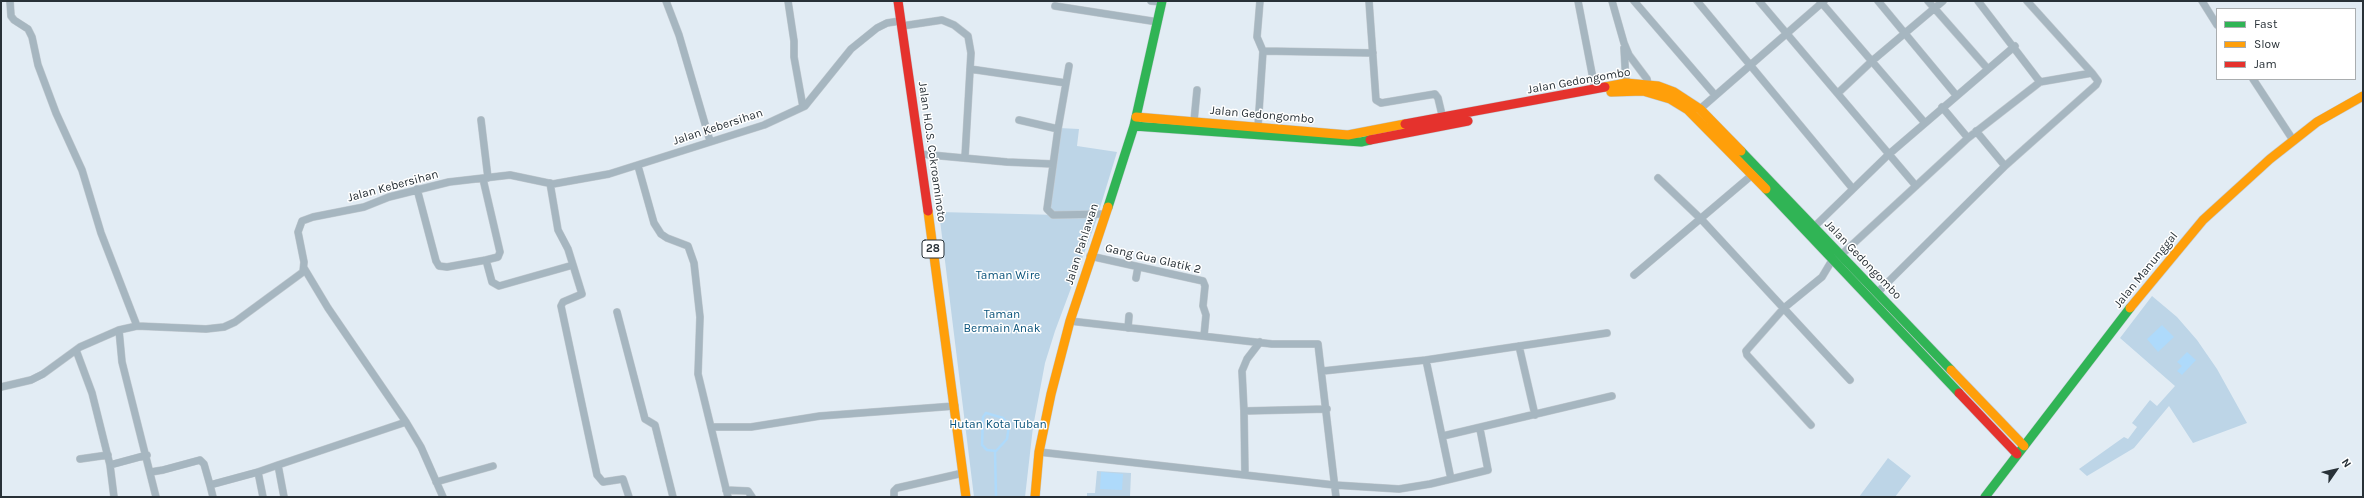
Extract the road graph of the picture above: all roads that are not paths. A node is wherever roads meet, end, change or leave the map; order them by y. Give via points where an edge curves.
1 (10, 1) edge
2 (666, 1) edge
3 (788, 1) edge
4 (898, 1) edge
5 (1151, 1) edge
6 (1260, 1) edge
7 (1369, 1) edge
8 (1578, 1) edge
9 (1612, 1) edge
10 (1634, 1) edge
11 (1697, 1) edge
12 (1759, 1) edge
13 (1878, 1) edge
14 (1928, 1) edge
15 (1943, 1) edge
16 (1978, 1) edge
17 (2027, 1) edge
18 (2202, 1) edge
19 (1162, 2) edge
20 (1822, 2) edge
21 (1054, 6) dead end
22 (1934, 9) junction
23 (1158, 22) junction
24 (2216, 23) edge
25 (901, 24) junction
26 (1906, 33) junction
27 (1785, 34) junction
28 (1624, 44) junction
29 (2014, 46) junction
30 (1263, 51) junction
31 (1373, 53) junction
32 (1872, 61) junction
33 (1069, 66) dead end
34 (1749, 66) junction
35 (1987, 68) junction
36 (970, 69) junction
37 (2092, 73) junction
38 (2254, 80) edge
39 (2040, 82) junction
40 (1066, 83) junction
41 (1626, 83) junction
42 (1649, 88) junction
43 (1595, 89) junction
44 (1197, 90) dead end
45 (1838, 93) junction
46 (1715, 95) junction
47 (1956, 95) junction
48 (2363, 96) edge
49 (803, 107) junction
50 (1942, 107) junction
51 (1700, 109) junction
52 (1136, 117) junction
53 (1442, 118) junction
54 (481, 120) dead end
55 (1019, 120) dead end
56 (1194, 121) junction
57 (1925, 123) junction
58 (1134, 126) junction
59 (1258, 126) junction
60 (1058, 129) junction
61 (1402, 130) junction
62 (1976, 131) junction
63 (1968, 138) junction
64 (2293, 140) junction
65 (710, 141) junction
66 (920, 154) junction
67 (1888, 155) junction
68 (965, 157) junction
69 (1053, 164) junction
70 (638, 166) junction
71 (2005, 166) junction
72 (1752, 175) junction
73 (486, 178) junction
74 (1658, 178) dead end
75 (550, 183) junction
76 (1916, 186) junction
77 (417, 189) junction
78 (1853, 189) junction
79 (1105, 214) junction
80 (1701, 219) junction
81 (1814, 227) junction
82 (1840, 254) junction
83 (1090, 256) junction
84 (486, 260) junction
85 (1832, 260) junction
86 (573, 265) junction
87 (1138, 267) junction
88 (304, 268) junction
89 (1634, 275) dead end
90 (1136, 278) dead end
91 (1877, 293) junction
92 (1784, 308) junction
93 (617, 312) dead end
94 (1129, 316) dead end
95 (1070, 321) junction
96 (137, 326) junction
97 (1128, 328) junction
98 (119, 330) junction
99 (1607, 332) dead end
100 (1204, 336) junction
101 (1260, 342) junction
102 (1519, 346) junction
103 (76, 350) junction
104 (1426, 360) junction
105 (1323, 371) junction
106 (1850, 380) dead end
107 (1, 387) edge
108 (1612, 396) dead end
109 (955, 406) junction
110 (1328, 409) junction
111 (1244, 411) junction
112 (1535, 414) junction
113 (406, 422) junction
114 (1811, 425) dead end
115 (713, 427) junction
116 (1480, 429) junction
117 (1443, 436) junction
118 (2024, 446) junction
119 (1039, 452) junction
120 (2018, 454) junction
121 (108, 455) junction
122 (147, 455) junction
123 (80, 459) dead end
124 (110, 465) junction
125 (278, 465) junction
126 (493, 466) dead end
127 (151, 472) junction
128 (258, 472) junction
129 (963, 473) junction
130 (1245, 475) junction
131 (1451, 479) junction
132 (436, 482) junction
133 (210, 485) junction
134 (1334, 485) junction
135 (727, 493) edge
136 (114, 497) edge
137 (156, 497) edge
138 (213, 497) edge
139 (263, 497) edge
140 (284, 497) edge
141 (443, 497) edge
142 (629, 497) edge
143 (673, 497) edge
144 (752, 497) edge
145 (894, 497) edge
146 (966, 497) edge
147 (1035, 497) edge
148 (1336, 497) edge
149 (1985, 497) edge

1 - 96 street via 11,16 28,29 32,37 38,65 82,170 101,233
2 - 65 street via 679,35
3 - 49 street
4 - 25 main road, Jalan H.O.S. Cokroaminoto / 28
5 - 19 street
6 - 30 street via 1257,37
7 - 31 street
8 - 43 street
9 - 28 street
10 - 46 street
11 - 34 street
12 - 27 street
13 - 26 street
14 - 22 street
15 - 22 street
16 - 29 street
17 - 37 street
18 - 24 street
19 - 23 main road, Jalan Pahlawan
20 - 27 street
20 - 32 street
21 - 23 street
22 - 26 street
22 - 35 street
23 - 52 main road, Jalan Pahlawan
25 - 36 street, Jalan Kebersihan via 942,20 954,25 968,36 971,44
25 - 49 street, Jalan Kebersihan via 887,23 851,49 832,76
25 - 66 main road, Jalan H.O.S. Cokroaminoto / 28
26 - 32 street
26 - 47 street
27 - 34 street
27 - 45 street
28 - 41 street
28 - 42 street
29 - 35 street
29 - 39 street
30 - 31 street
30 - 59 street
31 - 53 street via 1377,102 1435,94
32 - 45 street
32 - 57 street
33 - 40 street
34 - 46 street
34 - 78 street
35 - 47 street
36 - 40 street
36 - 68 street, Jalan Kebersihan
37 - 39 street
37 - 71 street via 2098,81 2096,85
38 - 64 street
39 - 62 street
40 - 60 street
41 - 42 main road, Jalan Gedongombo
41 - 43 main road, Jalan Gedongombo
42 - 51 main road, Jalan Gedongombo via 1674,92
42 - 61 main road, Jalan Gedongombo via 1621,90
42 - 72 main road, Jalan Gedongombo via 1688,110
43 - 53 main road, Jalan Gedongombo
44 - 56 street
45 - 67 street
46 - 51 street
47 - 50 street
48 - 64 main road, Jalan Manunggal via 2330,113
49 - 65 street, Jalan Kebersihan via 764,125
50 - 57 street
50 - 63 street
51 - 81 main road, Jalan Gedongombo
52 - 56 main road, Jalan Gedongombo
52 - 58 main road, Jalan Pahlawan
53 - 61 main road, Jalan Gedongombo
54 - 73 street
55 - 60 street
56 - 59 main road, Jalan Gedongombo
57 - 67 street
58 - 61 main road, Jalan Gedongombo via 1349,142 1361,142
58 - 79 main road, Jalan Pahlawan
59 - 61 main road, Jalan Gedongombo via 1348,135
60 - 69 street
62 - 63 street
62 - 71 street
63 - 76 street
64 - 118 main road, Jalan Manunggal via 2198,225 2156,275
65 - 70 street, Jalan Kebersihan
66 - 68 street
66 - 109 main road, Jalan H.O.S. Cokroaminoto / 28
67 - 76 street
67 - 78 street
68 - 69 street
69 - 79 street via 1047,205 1050,214
70 - 75 street, Jalan Kebersihan via 568,182
70 - 115 street via 654,223 661,234 688,246 694,263 700,317 698,374
71 - 91 street
72 - 80 street
72 - 85 main road, Jalan Gedongombo
73 - 75 street, Jalan Kebersihan via 510,175
73 - 77 street, Jalan Kebersihan
73 - 84 street via 500,255
74 - 80 street
75 - 86 street via 558,230 568,248
76 - 82 street
77 - 84 street via 439,266 447,267
77 - 88 street, Jalan Kebersihan via 364,207 302,221 298,232
78 - 81 street
79 - 83 main road, Jalan Pahlawan
80 - 89 street
80 - 92 street
81 - 82 main road, Jalan Gedongombo
82 - 85 street
82 - 91 main road, Jalan Gedongombo
83 - 87 street, Gang Gua Glatik 2
83 - 95 main road, Jalan Pahlawan
84 - 86 street via 492,282 499,286
85 - 92 street via 1822,277
85 - 120 main road, Jalan Gedongombo
86 - 142 street via 582,294 563,302 561,306 597,476 603,482 623,479
87 - 90 street
87 - 100 street, Gang Gua Glatik 2 via 1203,282 1203,306 1206,315
88 - 96 street via 298,276 235,322 224,327 206,329
88 - 113 street via 328,308
91 - 118 main road, Jalan Gedongombo
92 - 106 street
92 - 114 street via 1746,351
93 - 143 street via 645,419 655,425
94 - 97 street
95 - 97 street
95 - 119 main road, Jalan Pahlawan
96 - 98 street
97 - 100 street
98 - 103 street
98 - 122 street via 122,362
99 - 102 street
100 - 101 street
101 - 105 street via 1318,344
101 - 111 street via 1247,359 1242,371
102 - 104 street
102 - 112 street
103 - 107 street via 44,374
103 - 121 street via 92,393
104 - 105 street
104 - 117 street
105 - 110 street
108 - 112 street
109 - 115 street via 820,416 751,427
109 - 129 main road, Jalan H.O.S. Cokroaminoto / 28
110 - 111 street
110 - 134 street
111 - 130 street
112 - 116 street
113 - 125 street
113 - 132 street via 421,447
115 - 135 street
116 - 117 street
116 - 131 street via 1488,470
117 - 131 street
118 - 120 main road, Jalan Manunggal
119 - 130 street
119 - 147 main road, Jalan Pahlawan
120 - 149 main road, Jalan Manunggal
121 - 123 street
121 - 124 street
122 - 124 street
122 - 127 street
124 - 136 street
125 - 128 street
125 - 140 street
126 - 132 street
127 - 133 street via 200,460 204,464
127 - 137 street
128 - 133 street
128 - 139 street
129 - 145 street via 897,488 894,490
129 - 146 main road, Jalan H.O.S. Cokroaminoto / 28
130 - 134 street
131 - 134 street via 1399,489
132 - 141 street
133 - 138 street
134 - 148 street
135 - 144 street via 748,491

